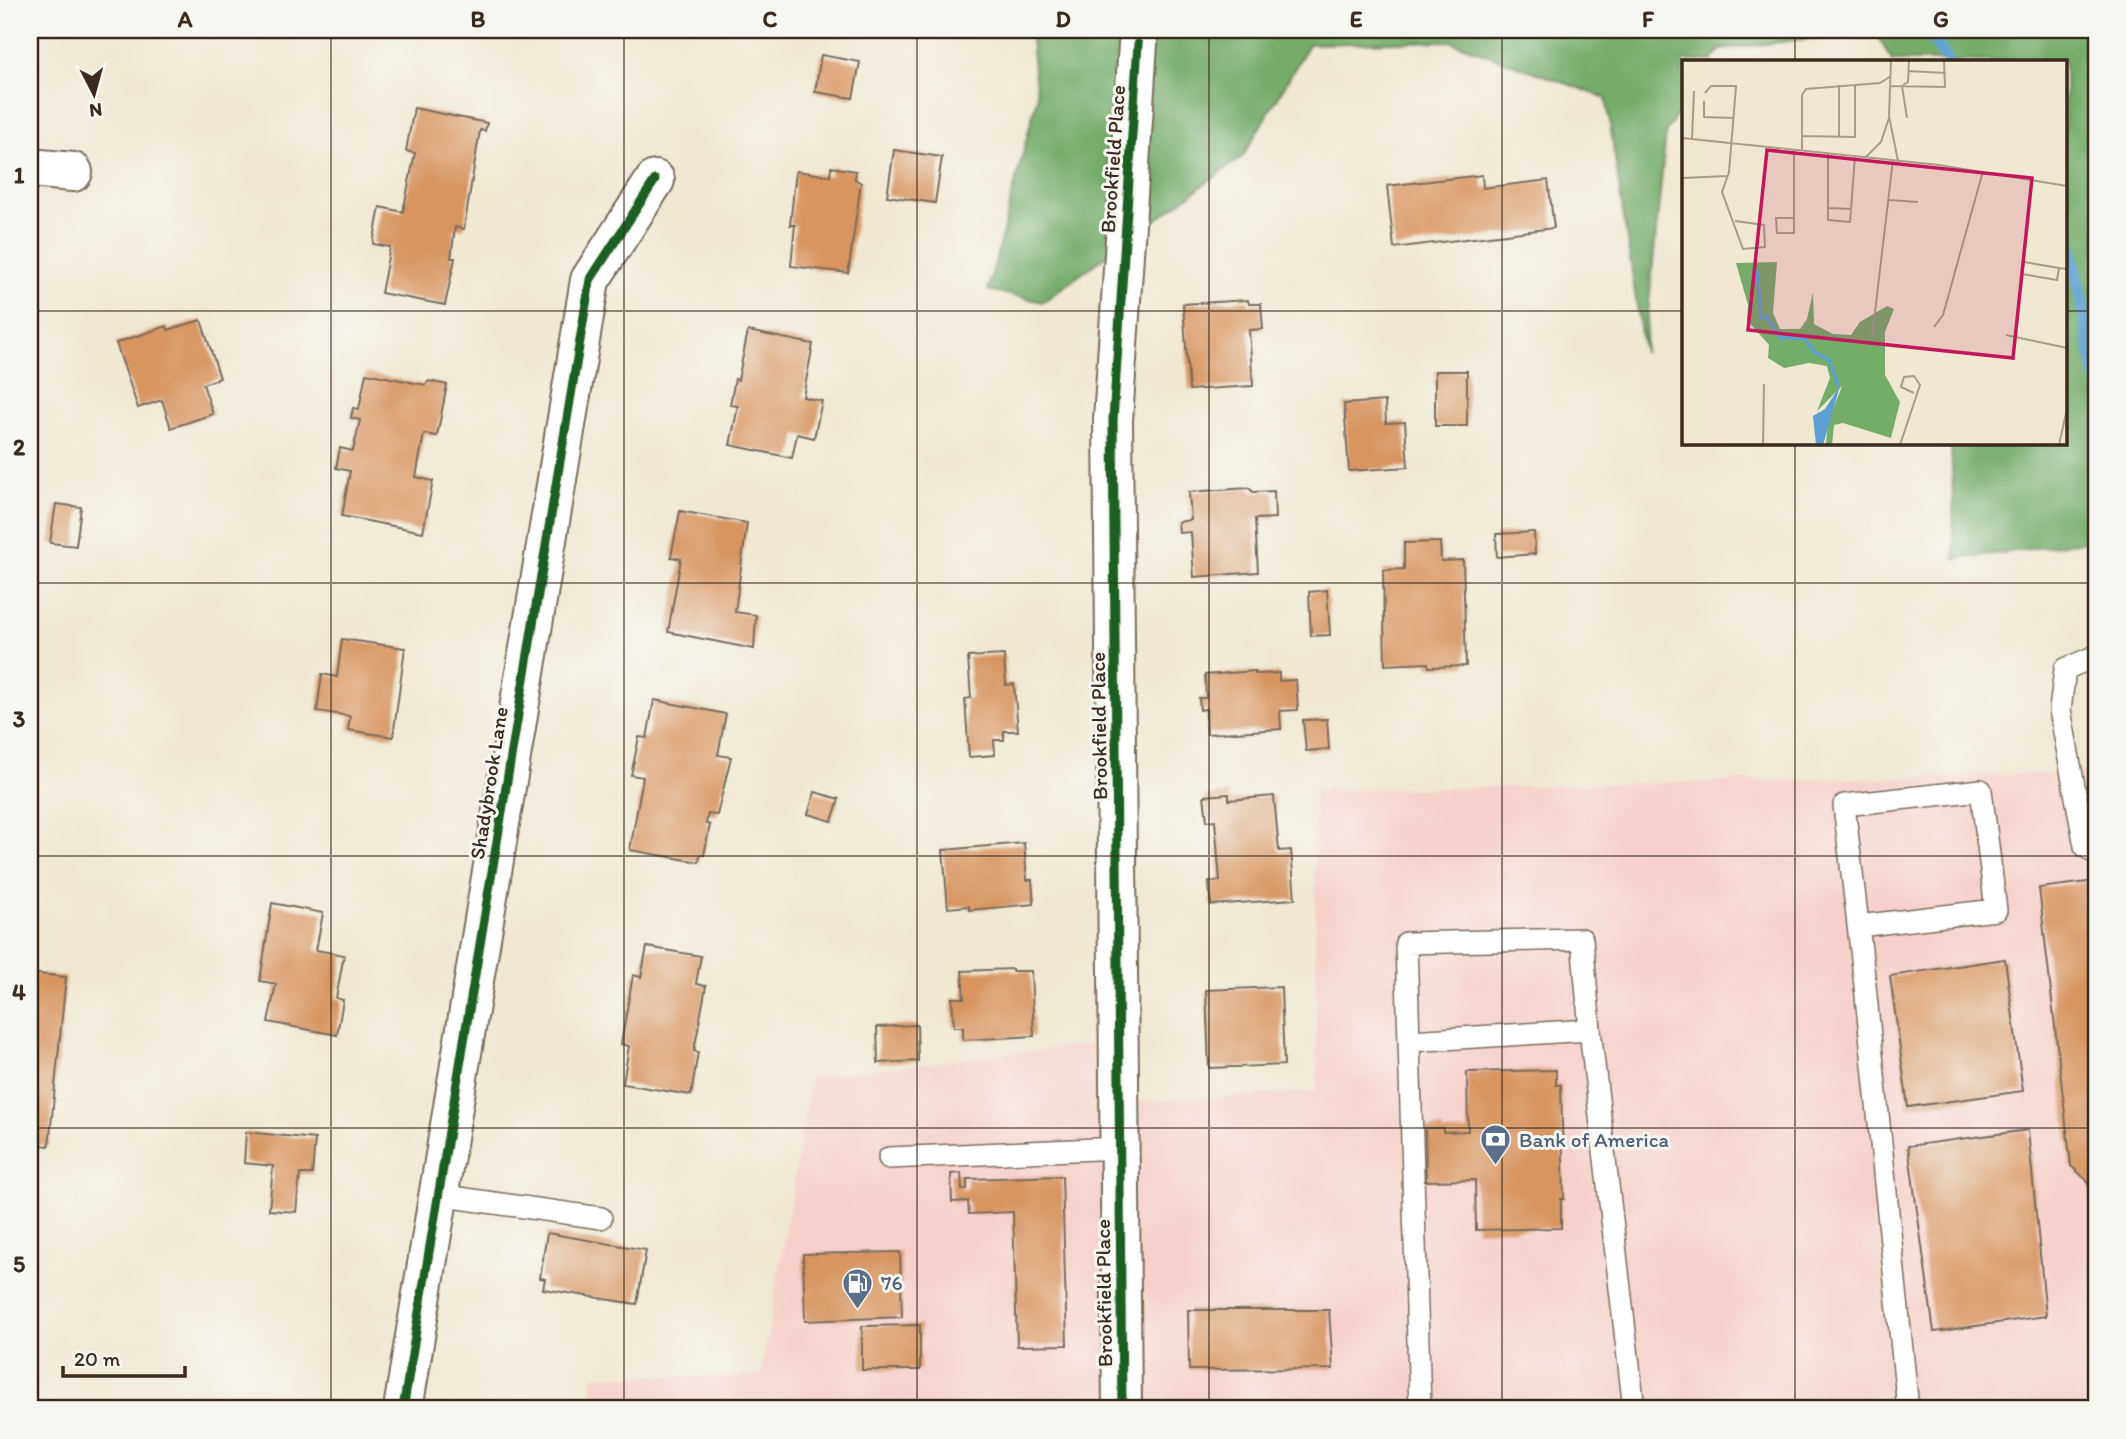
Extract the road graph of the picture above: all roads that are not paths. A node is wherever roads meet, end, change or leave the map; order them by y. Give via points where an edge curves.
1 (1138, 44) dead end
2 (30, 168) edge
3 (73, 172) dead end
4 (655, 180) dead end
5 (2096, 656) edge
6 (2096, 854) edge
7 (1858, 926) junction
8 (1590, 1030) junction
9 (1409, 1041) junction
10 (1120, 1148) junction
11 (889, 1158) dead end
12 (438, 1195) junction
13 (601, 1218) dead end
14 (403, 1409) edge
15 (1122, 1409) edge
16 (1420, 1409) edge
17 (1634, 1409) edge
18 (1908, 1409) edge

1 - 10 street, Brookfield Place via 1113,419
2 - 3 street
4 - 12 street, Shadybrook Lane via 590,280
5 - 6 lane via 2065,668 2060,710 2085,846
7 - 7 lane via 1844,805 1982,790 1996,910
7 - 18 lane
8 - 9 lane
8 - 9 lane via 1582,939 1406,943
8 - 17 lane
9 - 16 lane
10 - 11 lane
10 - 15 street, Brookfield Place
12 - 13 lane
12 - 14 street, Shadybrook Lane

